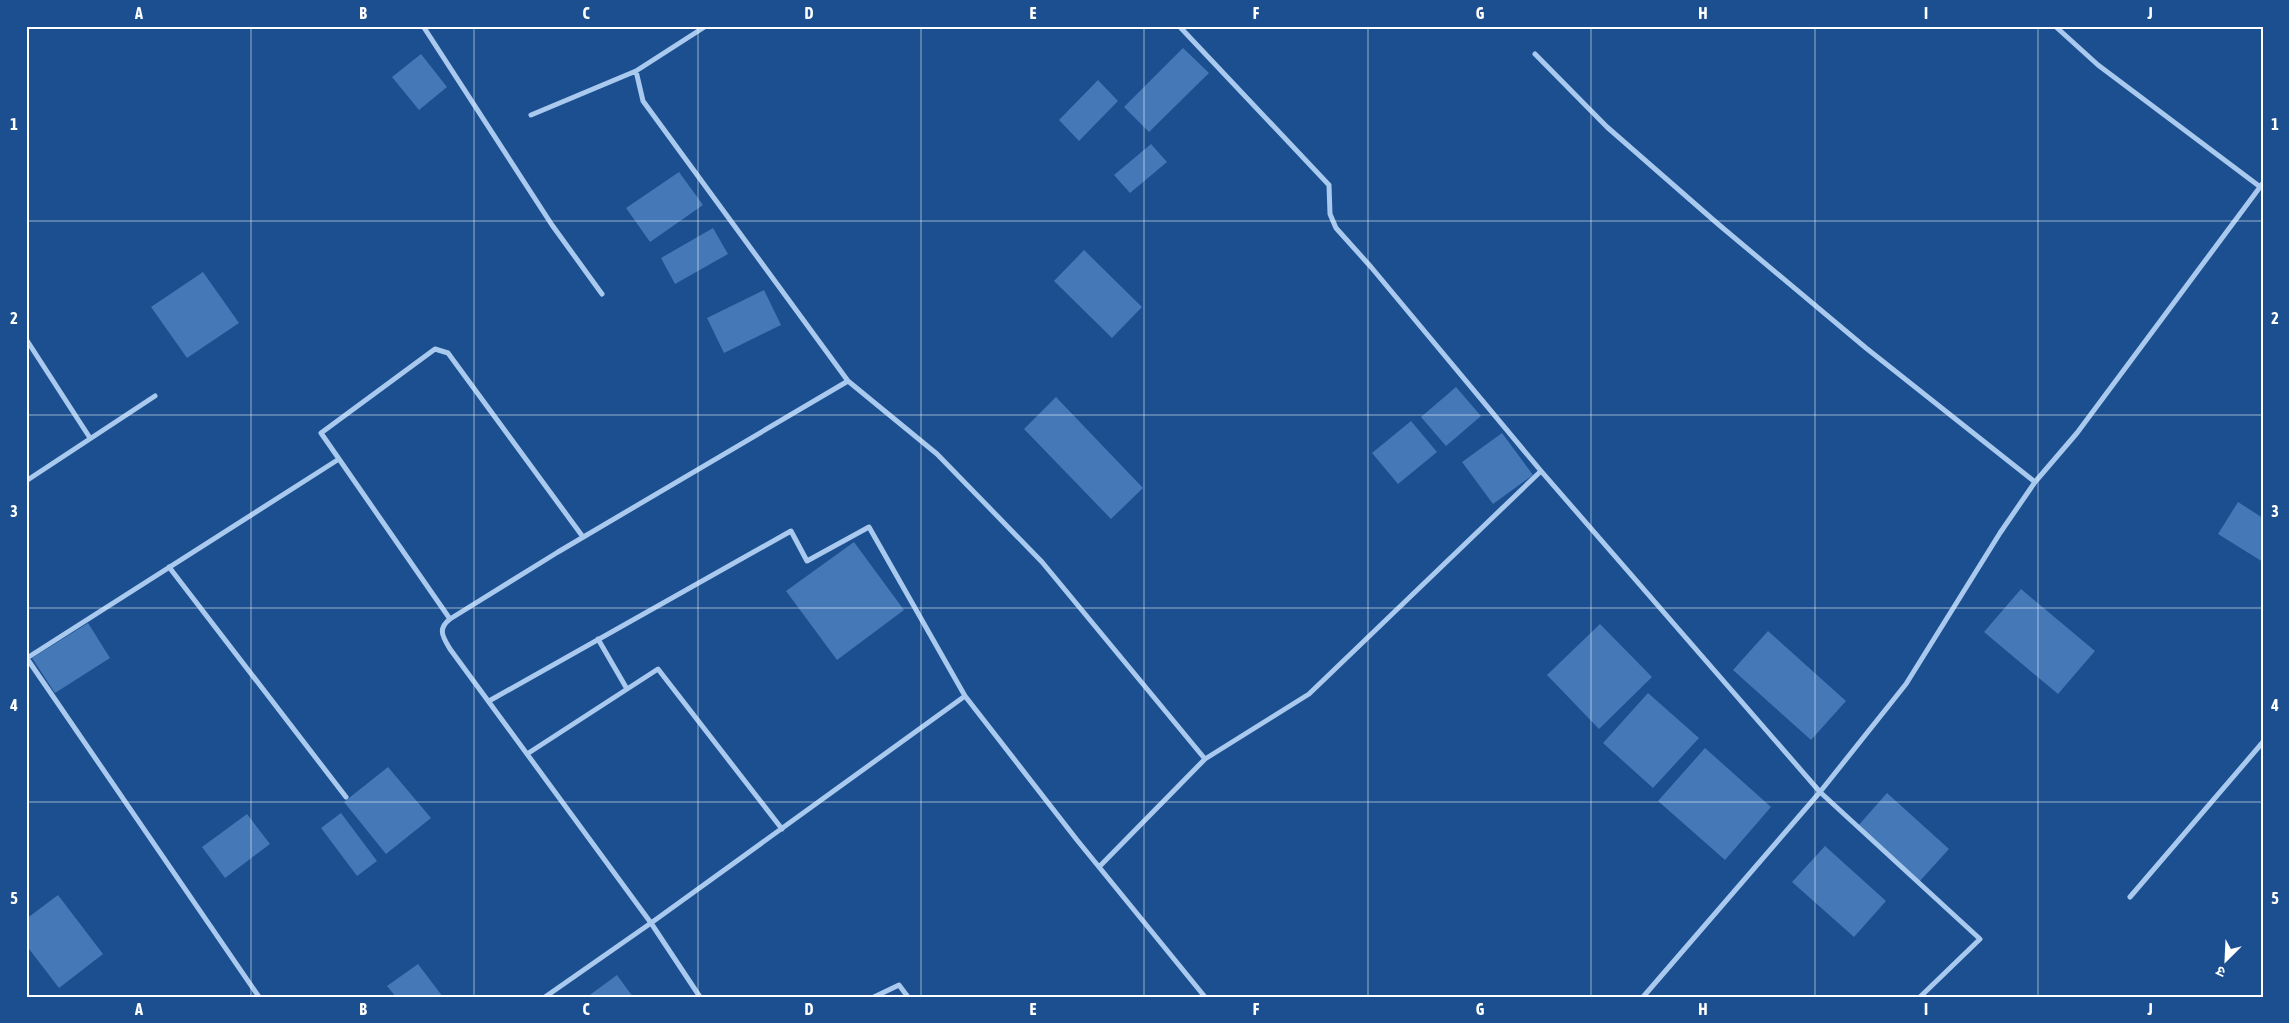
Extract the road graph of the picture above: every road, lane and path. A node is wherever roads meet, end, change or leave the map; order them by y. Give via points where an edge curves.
1 (423, 26) edge
2 (706, 26) edge
3 (1180, 26) edge
4 (2055, 26) edge
5 (1535, 54) dead end
6 (636, 71) junction
7 (531, 115) dead end
8 (2261, 184) edge
9 (602, 294) dead end
10 (26, 340) edge
11 (848, 381) junction
12 (155, 396) dead end
13 (90, 438) junction
14 (339, 459) junction
15 (1541, 471) junction
16 (26, 481) edge
17 (2035, 482) junction
18 (584, 538) junction
19 (169, 567) junction
20 (450, 618) junction
21 (598, 639) junction
22 (27, 658) edge
23 (627, 689) junction
24 (965, 696) junction
25 (489, 701) junction
26 (2263, 742) edge
27 (527, 754) junction
28 (1205, 759) junction
29 (1820, 792) junction
30 (346, 797) dead end
31 (782, 829) junction
32 (1099, 868) junction
33 (2130, 897) dead end
34 (651, 923) junction
35 (259, 997) edge
36 (545, 997) edge
37 (700, 997) edge
38 (874, 997) edge
39 (908, 997) edge
40 (1204, 997) edge
41 (1643, 997) edge
42 (1920, 997) edge

1 - 9 street via 552,225
2 - 6 street
3 - 15 street via 1329,185 1330,214 1336,228
4 - 8 street via 2098,65
5 - 17 street via 1607,127 1718,224 1866,348
6 - 7 street
6 - 11 street via 643,101
8 - 17 street via 2077,433
10 - 13 street
11 - 18 street
11 - 28 street via 936,454 1042,562
12 - 13 street
13 - 16 street
14 - 18 street via 321,434 435,349 448,353
14 - 19 street
14 - 20 street
15 - 28 street via 1309,694
15 - 29 street
17 - 29 street via 1906,684
18 - 20 street
19 - 22 street
19 - 30 street
20 - 25 street via 443,624 443,637
21 - 23 street
21 - 24 street via 791,531 807,561 869,527
21 - 25 street
22 - 35 street
23 - 27 street
23 - 31 street via 658,669
24 - 31 street
24 - 32 street
25 - 27 street
26 - 33 street
27 - 34 street
28 - 32 street
29 - 41 street
29 - 42 street via 1980,939
31 - 34 street
32 - 40 street
34 - 36 street
34 - 37 street
38 - 39 street via 899,985

